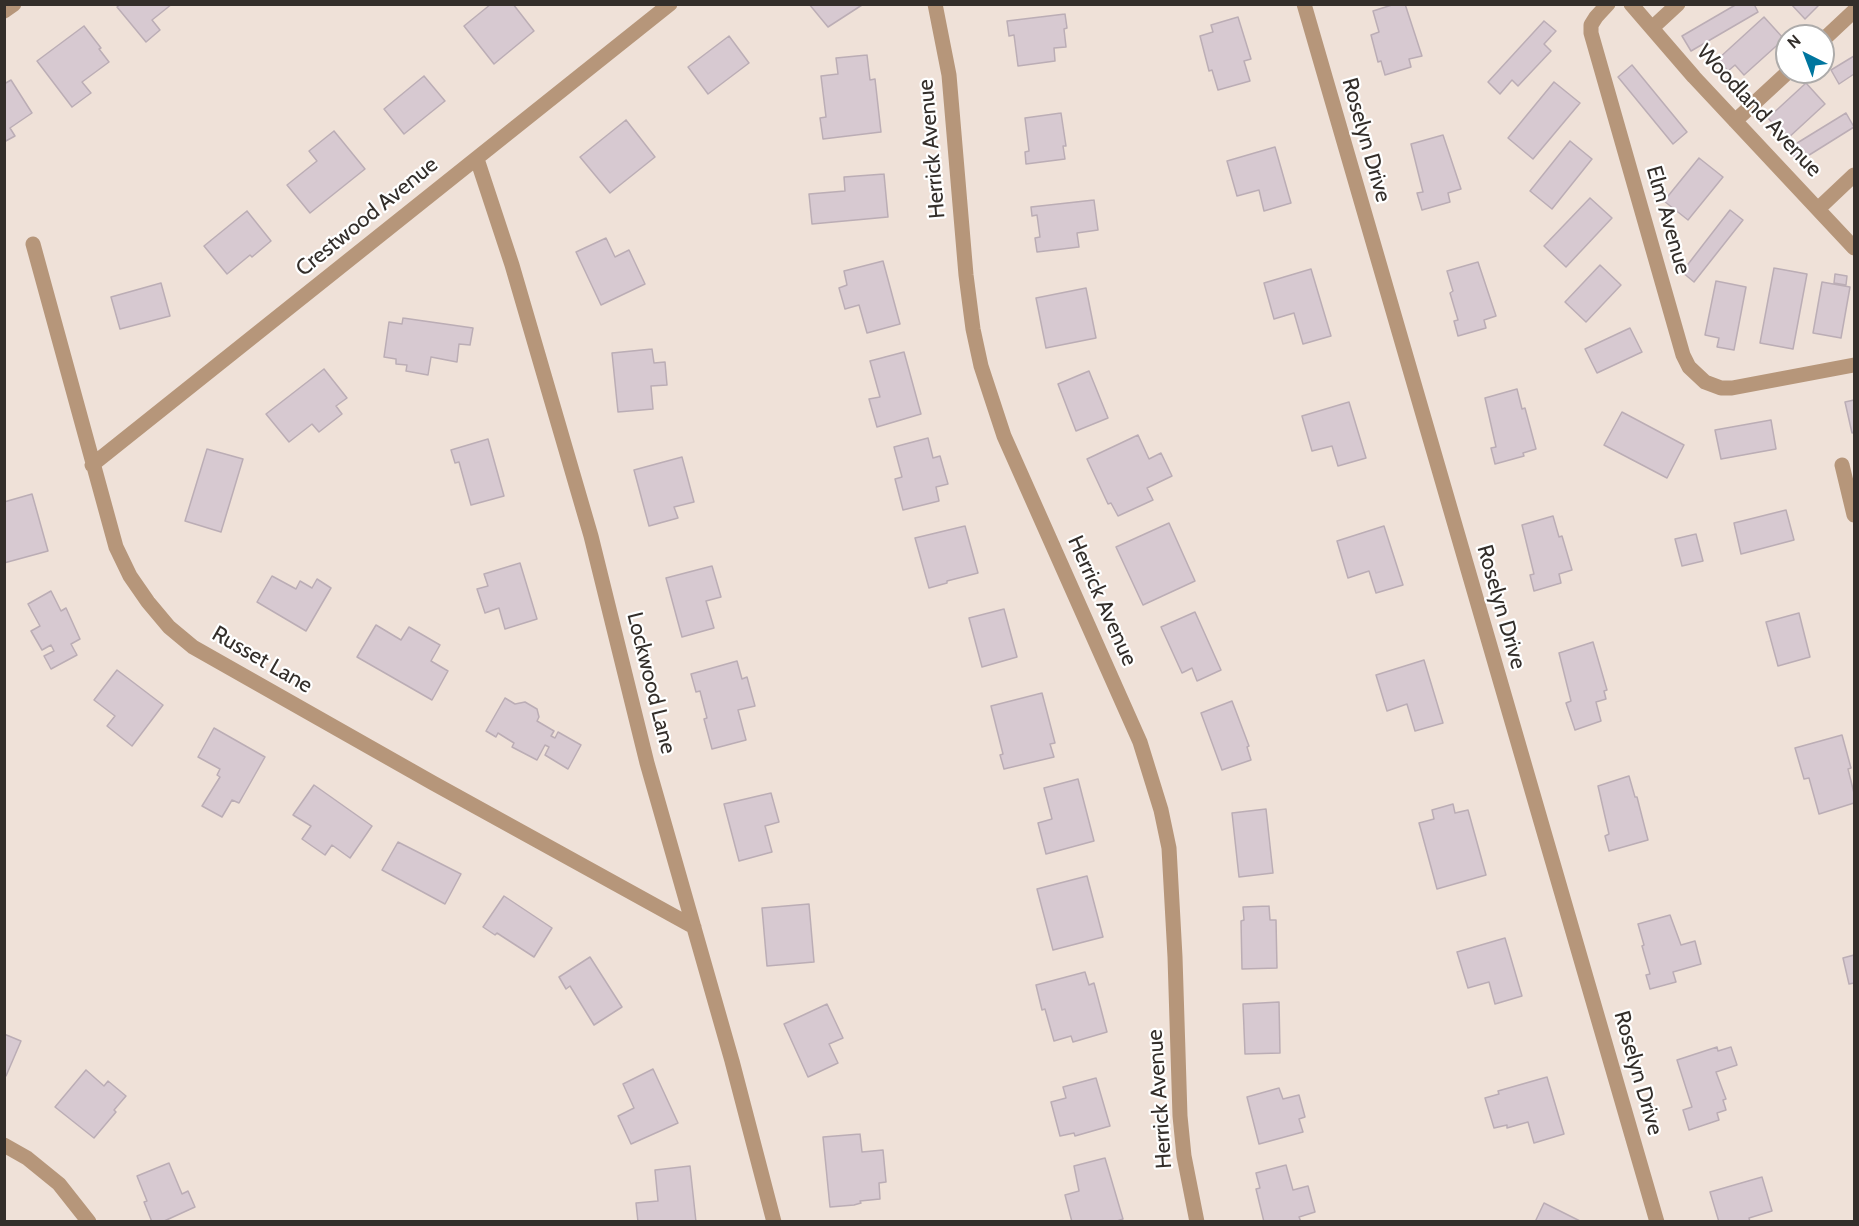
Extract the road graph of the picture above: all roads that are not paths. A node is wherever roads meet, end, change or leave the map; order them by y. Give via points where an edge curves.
1 (14, 4) edge
2 (670, 4) edge
3 (934, 4) edge
4 (1304, 4) edge
5 (1608, 4) edge
6 (1631, 4) edge
7 (1678, 4) edge
8 (4, 11) edge
9 (1854, 11) edge
10 (1652, 28) junction
11 (1835, 29) edge
12 (1775, 84) edge
13 (1736, 121) junction
14 (477, 159) junction
15 (1854, 175) edge
16 (1819, 208) junction
17 (33, 244) dead end
18 (1854, 248) edge
19 (1854, 365) edge
20 (92, 465) junction
21 (1842, 465) dead end
22 (1854, 515) edge
23 (694, 927) junction
24 (4, 1144) edge
25 (89, 1221) edge
26 (774, 1221) edge
27 (1197, 1221) edge
28 (1657, 1221) edge

1 - 8 street
2 - 14 street, Crestwood Avenue
3 - 27 street, Herrick Avenue via 949,75 966,275 981,366 1004,436 1140,742 1161,810 1170,859 1180,1116
4 - 28 street, Roselyn Drive
5 - 19 street, Elm Avenue via 1596,17 1590,33 1683,355 1695,374 1721,388
6 - 10 street, Woodland Avenue
7 - 10 street
9 - 11 street
10 - 13 street, Woodland Avenue
12 - 13 street
13 - 16 street, Woodland Avenue
14 - 20 street, Crestwood Avenue
14 - 23 street, Lockwood Lane via 591,536 647,763
15 - 16 street
16 - 18 street, Woodland Avenue
17 - 20 street, Russet Lane
20 - 23 street, Russet Lane via 116,547 130,576 169,627 193,647
21 - 22 street
23 - 26 street, Lockwood Lane
24 - 25 street via 59,1184

